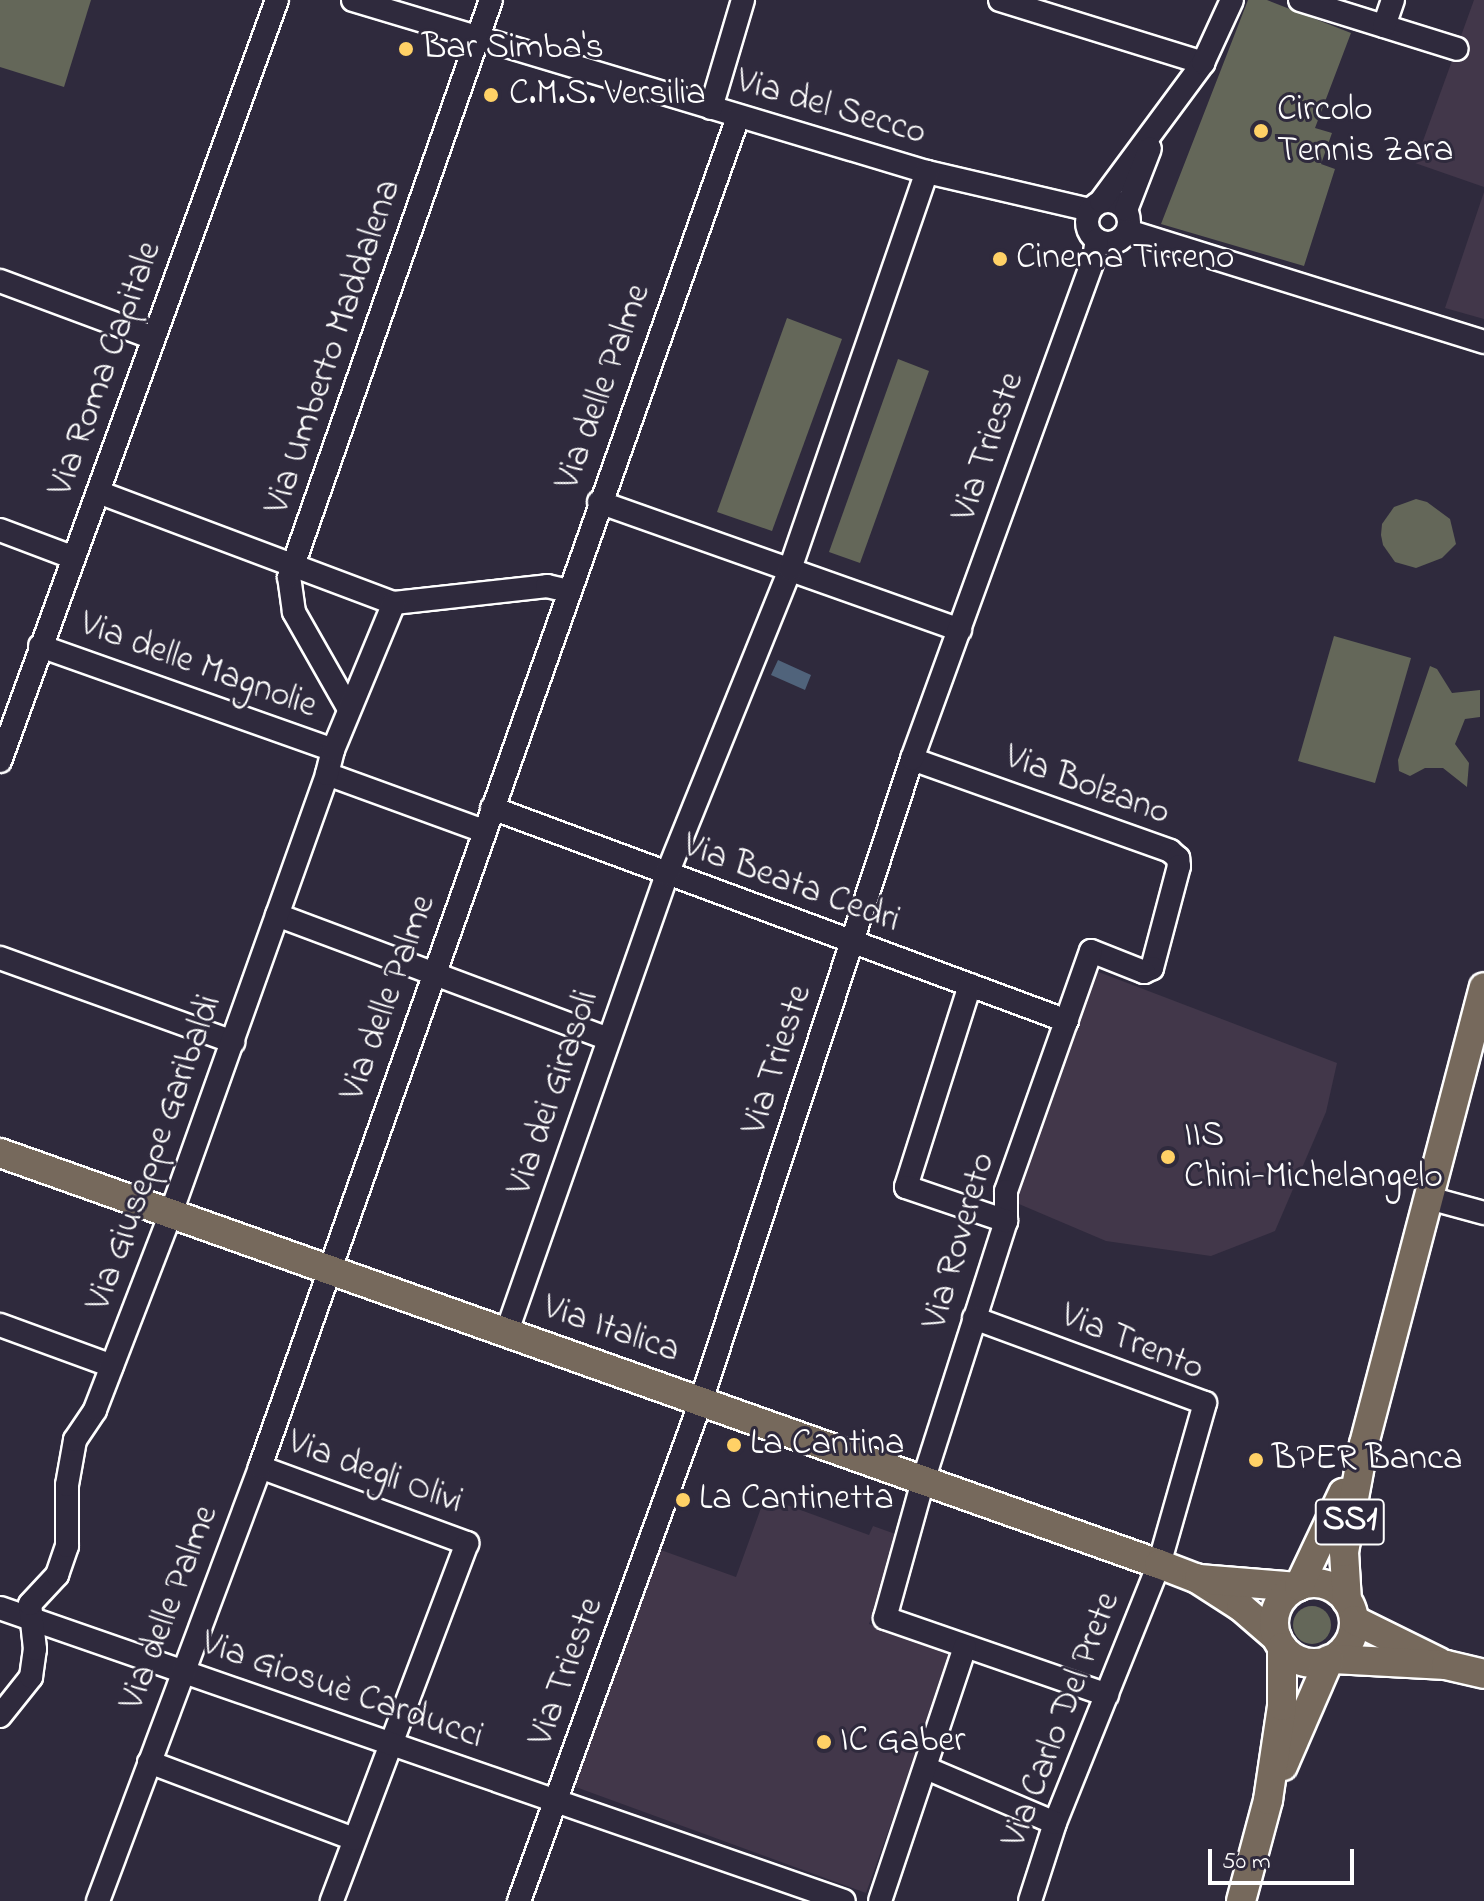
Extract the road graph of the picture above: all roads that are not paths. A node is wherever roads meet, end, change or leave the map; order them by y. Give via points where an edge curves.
1 (277, 0) edge
2 (353, 0) edge
3 (491, 0) edge
4 (743, 0) edge
5 (1000, 0) edge
6 (1232, 0) edge
7 (1300, 0) edge
8 (1393, 0) edge
9 (1384, 26) junction
10 (479, 37) junction
11 (1457, 49) dead end
12 (1203, 63) junction
13 (711, 108) junction
14 (738, 117) junction
15 (1158, 124) junction
16 (927, 172) junction
17 (1094, 220) junction
18 (1127, 221) junction
19 (0, 281) edge
20 (153, 338) junction
21 (1484, 342) edge
22 (98, 492) junction
23 (599, 502) junction
24 (0, 530) edge
25 (72, 557) junction
26 (292, 566) junction
27 (790, 569) junction
28 (568, 591) junction
29 (394, 603) junction
30 (960, 630) junction
31 (40, 646) junction
32 (9, 709) edge
33 (349, 709) junction
34 (333, 750) junction
35 (912, 759) junction
36 (0, 761) edge
37 (327, 774) junction
38 (492, 808) junction
39 (484, 831) junction
40 (667, 874) junction
41 (277, 915) junction
42 (853, 943) junction
43 (0, 958) edge
44 (435, 974) junction
45 (970, 985) junction
46 (1484, 988) edge
47 (1067, 1021) junction
48 (608, 1039) junction
49 (233, 1042) junction
50 (0, 1153) edge
51 (1429, 1198) junction
52 (171, 1213) junction
53 (1484, 1213) edge
54 (1006, 1221) junction
55 (327, 1268) junction
56 (974, 1318) junction
57 (0, 1325) edge
58 (506, 1334) junction
59 (112, 1366) junction
60 (701, 1401) junction
61 (1364, 1444) junction
62 (260, 1467) junction
63 (923, 1481) junction
64 (1159, 1564) junction
65 (1196, 1578) junction
66 (1298, 1586) junction
67 (0, 1608) edge
68 (1350, 1610) junction
69 (31, 1619) junction
70 (1280, 1642) junction
71 (965, 1647) junction
72 (1331, 1660) junction
73 (1446, 1665) junction
74 (182, 1673) junction
75 (1484, 1674) edge
76 (1107, 1695) junction
77 (0, 1716) edge
78 (388, 1745) junction
79 (149, 1762) junction
80 (926, 1768) junction
81 (557, 1799) junction
82 (1268, 1800) junction
83 (1055, 1823) junction
84 (354, 1839) junction
85 (98, 1901) edge
86 (332, 1901) edge
87 (519, 1901) edge
88 (844, 1901) edge
89 (880, 1901) edge
90 (1030, 1901) edge
91 (1241, 1901) edge

1 - 20 street, Via Roma Capitale
2 - 10 street, Via del Secco
3 - 10 street, Via Umberto Maddalena
4 - 13 street
5 - 12 street
6 - 12 street, Via Trieste
7 - 9 street
8 - 9 street
9 - 11 street
10 - 13 street, Via del Secco
10 - 26 street, Via Umberto Maddalena
12 - 15 street, Via Trieste
13 - 14 street, Via del Secco
14 - 16 street, Via del Secco
14 - 23 street, Via delle Palme
15 - 17 street, Via Trieste
15 - 18 street, Via Trieste
16 - 17 street, Via del Secco via 1015,193
16 - 27 street, Via dei Girasoli
17 - 18 street, Via del Secco via 1115,201
17 - 18 street via 1111,244
17 - 30 street, Via Trieste via 1094,258
18 - 21 street
19 - 20 street
20 - 22 street, Via Roma Capitale
22 - 25 street, Via Roma Capitale
22 - 26 street
23 - 27 street
23 - 28 street, Via delle Palme
24 - 25 street
25 - 31 street, Via Roma Capitale
26 - 29 street
26 - 33 street, Via Umberto Maddalena via 288,587 294,612
27 - 30 street
27 - 40 street, Via dei Girasoli
28 - 29 street via 547,586
28 - 38 street, Via delle Palme
29 - 33 street, Via Giuseppe Garibaldi
30 - 35 street, Via Trieste
31 - 32 street, Via Roma Capitale
31 - 34 street, Via delle Magnolie
32 - 36 street, Via Roma Capitale
33 - 34 street, Via Giuseppe Garibaldi
34 - 37 street, Via Giuseppe Garibaldi
35 - 42 street, Via Trieste
35 - 47 street, Via Bolzano via 1178,858 1152,968 1144,972 1091,951
37 - 39 street
37 - 41 street, Via Giuseppe Garibaldi
38 - 39 street, Via delle Palme
38 - 40 street, Via Beata Cedri
39 - 44 street, Via delle Palme
40 - 42 street, Via Beata Cedri
40 - 48 street, Via dei Girasoli
41 - 44 street
41 - 49 street, Via Giuseppe Garibaldi
42 - 45 street, Via Beata Cedri
42 - 60 street, Via Trieste
43 - 49 street
44 - 48 street
44 - 55 street, Via delle Palme
45 - 47 street, Via Beata Cedri
45 - 54 street via 906,1187
46 - 51 main road, SS1
47 - 54 street, Via Rovereto via 1006,1191
48 - 58 street, Via dei Girasoli
49 - 52 street, Via Giuseppe Garibaldi
50 - 52 main road, Via Italica
51 - 53 street
51 - 61 main road, SS1
52 - 55 main road, Via Italica
52 - 59 street, Via Giuseppe Garibaldi
54 - 56 street, Via Rovereto
55 - 58 main road, Via Italica
55 - 62 street, Via delle Palme
56 - 63 street, Via Rovereto
56 - 64 street, Via Trento via 1205,1403
57 - 59 street
58 - 60 main road, Via Italica
59 - 69 street, Via Giuseppe Garibaldi via 95,1410 75,1440 67,1485 67,1546 57,1575 30,1604
60 - 63 main road, Via Italica
60 - 81 street, Via Trieste
61 - 66 main road, SS1
61 - 68 main road, SS1 via 1344,1552
62 - 74 street, Via delle Palme
62 - 78 street, Via degli Olivi via 467,1543
63 - 64 main road, Via Italica
63 - 71 street, Via Rovereto via 885,1618
64 - 65 main road, Via Italica
64 - 76 street, Via Carlo Del Prete
65 - 66 main road, Via Italica
65 - 70 main road, Via Italica via 1241,1607
66 - 68 main road via 1326,1585
66 - 70 main road via 1287,1593 1275,1614
67 - 69 street, Via Giosuè Carducci
68 - 72 main road via 1349,1643
68 - 73 main road
69 - 74 street, Via Giosuè Carducci
69 - 77 street, Via Giuseppe Garibaldi via 31,1677
70 - 72 main road via 1295,1658 1311,1663
70 - 82 main road via 1282,1706
71 - 76 street
71 - 80 street
72 - 73 main road
72 - 82 main road
73 - 75 main road
74 - 78 street, Via Giosuè Carducci
74 - 79 street, Via delle Palme
76 - 83 street, Via Carlo Del Prete
78 - 81 street, Via Giosuè Carducci
78 - 84 street
79 - 84 street
79 - 85 street, Via delle Palme
80 - 83 street
80 - 89 street
81 - 87 street, Via Trieste
81 - 88 street, Via Giosuè Carducci
82 - 91 main road
83 - 90 street, Via Carlo Del Prete
84 - 86 street

